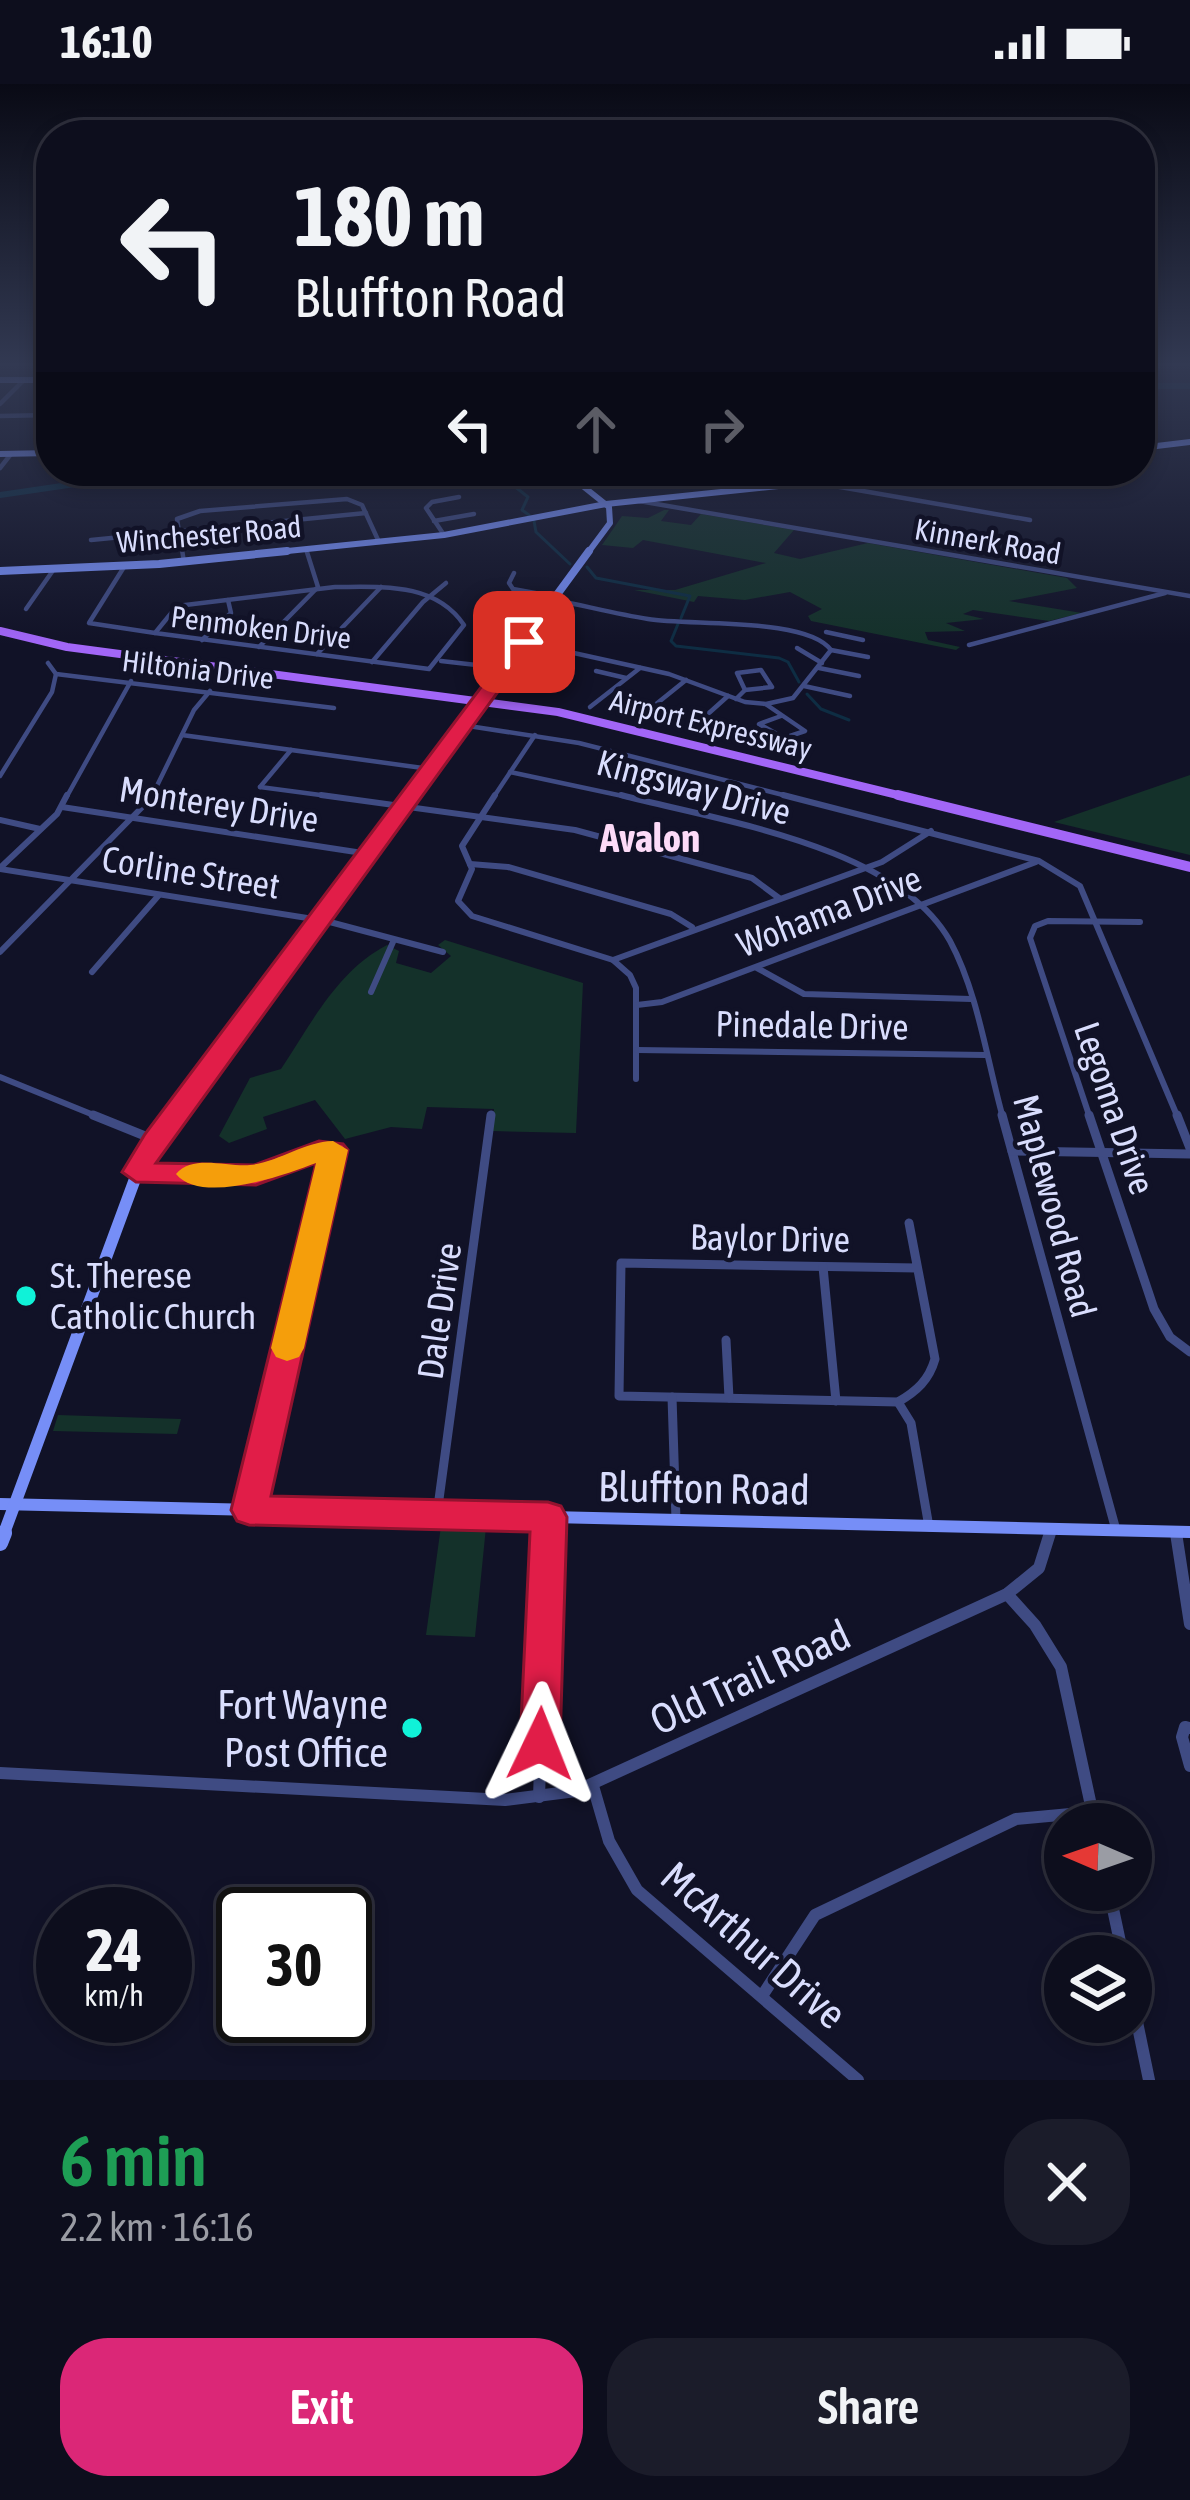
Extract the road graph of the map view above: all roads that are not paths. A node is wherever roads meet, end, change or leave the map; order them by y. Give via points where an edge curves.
1 (583, 486) edge
2 (778, 486) edge
3 (838, 486) edge
4 (459, 497) dead end
5 (638, 501) junction
6 (606, 504) junction
7 (366, 513) junction
8 (474, 514) dead end
9 (1030, 520) dead end
10 (434, 521) junction
11 (444, 535) junction
12 (178, 536) junction
13 (91, 540) dead end
14 (380, 542) junction
15 (306, 549) junction
16 (184, 562) junction
17 (124, 567) junction
18 (54, 569) junction
19 (0, 571) edge
20 (514, 573) dead end
21 (446, 583) dead end
22 (382, 586) junction
23 (315, 591) junction
24 (1168, 592) junction
25 (431, 594) junction
26 (1190, 596) edge
27 (556, 598) junction
28 (229, 600) junction
29 (26, 608) dead end
30 (0, 628) edge
31 (826, 632) dead end
32 (153, 635) junction
33 (847, 636) junction
34 (200, 640) junction
35 (863, 640) dead end
36 (523, 644) junction
37 (969, 645) dead end
38 (830, 646) junction
39 (258, 648) junction
40 (797, 648) dead end
41 (316, 655) junction
42 (868, 657) dead end
43 (439, 661) junction
44 (373, 662) junction
45 (48, 663) dead end
46 (820, 665) junction
47 (641, 667) junction
48 (505, 669) junction
49 (596, 671) dead end
50 (56, 674) junction
51 (859, 676) dead end
52 (627, 679) junction
53 (687, 679) junction
54 (130, 681) junction
55 (804, 686) junction
56 (745, 690) junction
57 (210, 691) junction
58 (850, 696) dead end
59 (732, 697) junction
60 (482, 699) junction
61 (766, 704) junction
62 (590, 706) dead end
63 (334, 708) dead end
64 (781, 716) junction
65 (640, 717) dead end
66 (462, 725) junction
67 (690, 730) dead end
68 (182, 735) junction
69 (535, 735) junction
70 (292, 749) junction
71 (430, 769) junction
72 (510, 772) junction
73 (0, 776) edge
74 (404, 806) junction
75 (62, 807) junction
76 (481, 816) junction
77 (131, 819) junction
78 (0, 820) edge
79 (42, 830) junction
80 (931, 831) junction
81 (369, 854) junction
82 (1039, 861) junction
83 (470, 864) junction
84 (1190, 864) edge
85 (866, 867) junction
86 (0, 869) edge
87 (70, 880) junction
88 (160, 894) junction
89 (778, 898) junction
90 (922, 905) junction
91 (318, 920) junction
92 (1098, 921) junction
93 (1140, 922) dead end
94 (693, 928) junction
95 (393, 942) junction
96 (0, 952) edge
97 (442, 952) dead end
98 (613, 960) junction
99 (756, 967) junction
100 (92, 972) dead end
101 (371, 992) dead end
102 (971, 999) junction
103 (637, 1005) junction
104 (637, 1050) junction
105 (985, 1055) junction
106 (0, 1077) edge
107 (636, 1079) dead end
108 (491, 1114) dead end
109 (155, 1140) junction
110 (1190, 1150) edge
111 (1012, 1151) junction
112 (1102, 1152) junction
113 (136, 1172) junction
114 (908, 1223) dead end
115 (823, 1267) junction
116 (917, 1268) junction
117 (726, 1340) dead end
118 (1190, 1352) edge
119 (672, 1397) junction
120 (728, 1398) junction
121 (836, 1401) junction
122 (898, 1402) junction
123 (7, 1504) edge
124 (249, 1510) junction
125 (436, 1514) junction
126 (548, 1517) junction
127 (676, 1520) junction
128 (929, 1527) junction
129 (1050, 1530) junction
130 (1116, 1530) junction
131 (1183, 1532) edge
132 (0, 1543) edge
133 (1007, 1594) junction
134 (1190, 1624) edge
135 (1190, 1727) edge
136 (1190, 1766) edge
137 (0, 1773) edge
138 (593, 1786) junction
139 (539, 1797) junction
140 (1090, 1803) edge
141 (1044, 1813) edge
142 (762, 1996) junction
143 (1141, 2043) edge
144 (858, 2080) edge
145 (1149, 2080) edge

1 - 6 main road
2 - 5 main road, Winchester Road
3 - 9 street
4 - 10 street via 428,504
5 - 6 main road, Winchester Road
5 - 24 street, Kinnerk Road
6 - 11 main road, Winchester Road
6 - 27 main road via 610,523
7 - 12 street
7 - 12 street via 354,500 324,499 200,511 177,519
7 - 14 street
8 - 10 street
10 - 11 street
11 - 14 main road, Winchester Road
12 - 13 street
12 - 16 street
14 - 15 main road, Winchester Road
15 - 16 main road, Winchester Road
15 - 23 street
16 - 17 main road, Winchester Road
17 - 18 main road, Winchester Road
17 - 32 street, Penmoken Drive via 88,623
18 - 19 main road, Winchester Road
18 - 29 street
20 - 27 street via 513,590
21 - 25 street
22 - 23 street
22 - 25 street
22 - 41 street
23 - 28 street
23 - 39 street
24 - 26 street, Kinnerk Road
24 - 37 street
25 - 43 street via 464,619
25 - 44 street
27 - 36 main road
27 - 38 street via 652,620 796,631
28 - 32 street via 178,606
28 - 34 street via 231,614
30 - 60 main road, Airport Expressway via 86,650
31 - 33 street
32 - 34 street, Penmoken Drive
33 - 35 street
33 - 38 street
34 - 39 street, Penmoken Drive
36 - 47 street
36 - 48 main road
38 - 42 street
38 - 46 street
39 - 41 street, Penmoken Drive
40 - 46 street
41 - 44 street, Penmoken Drive
43 - 44 street, Penmoken Drive via 429,669
43 - 48 street
45 - 50 street
46 - 51 street
46 - 55 street
47 - 52 street
47 - 53 street
48 - 60 main road
49 - 52 street
50 - 54 street, Hiltonia Drive
50 - 73 street
52 - 62 street
53 - 59 street
53 - 65 street
54 - 57 street, Hiltonia Drive
54 - 75 street
55 - 58 street
55 - 61 street via 793,698
56 - 56 street via 737,673 761,670 772,687
56 - 59 street
57 - 63 street, Hiltonia Drive
57 - 68 street
59 - 61 street
59 - 67 street
60 - 66 main road
60 - 84 main road, Airport Expressway
61 - 64 street
64 - 64 street via 804,729 805,731 784,738 759,724
66 - 69 street
66 - 71 main road
68 - 70 street
68 - 77 street via 154,795
69 - 72 street
69 - 80 street
70 - 71 street
70 - 74 street via 260,787
71 - 74 main road
72 - 76 street
72 - 85 street, Kingsway Drive via 794,841
74 - 76 street
74 - 81 main road
75 - 77 street, Monterey Drive
75 - 79 street
76 - 83 street via 460,849
76 - 89 street via 562,827 733,873
77 - 81 street, Monterey Drive
77 - 87 street
78 - 79 street
79 - 86 street
80 - 82 street
80 - 85 street
81 - 91 main road
82 - 90 street, Wohama Drive
82 - 92 street via 1081,886
83 - 94 street via 529,873 671,914
83 - 98 street via 458,896 472,916
85 - 89 street
85 - 90 street, Kingsway Drive
86 - 87 street, Corline Street
87 - 88 street, Corline Street
87 - 96 street
88 - 91 street, Corline Street
88 - 100 street
89 - 94 street
90 - 99 street, Wohama Drive
90 - 102 street, Maplewood Road via 954,947
91 - 95 street, Corline Street
91 - 109 main road
92 - 93 street
92 - 110 street
92 - 112 street, Legoma Drive via 1040,923 1030,938
94 - 98 street
95 - 97 street, Corline Street
95 - 101 street
98 - 103 street via 637,988
99 - 102 street via 816,996
99 - 103 street, Wohama Drive
102 - 105 street, Maplewood Road
103 - 104 street
104 - 105 street, Pinedale Drive
104 - 107 street
105 - 111 street, Maplewood Road
106 - 109 street
108 - 125 street, Dale Drive
109 - 113 main road
110 - 112 street
111 - 112 street
111 - 130 street, Maplewood Road
112 - 118 street, Legoma Drive via 1154,1309
113 - 123 main road
113 - 124 street via 256,1175 335,1154
114 - 116 street
115 - 116 street, Baylor Drive
115 - 119 street, Baylor Drive via 622,1262 619,1396
115 - 121 street
116 - 122 street via 935,1358 931,1378
117 - 120 street
119 - 120 street
119 - 127 street
120 - 121 street
121 - 122 street
122 - 128 street via 911,1423
123 - 124 main road, Bluffton Road
123 - 132 main road
124 - 125 main road, Bluffton Road
125 - 126 main road, Bluffton Road
126 - 127 main road, Bluffton Road
126 - 139 street
127 - 128 main road, Bluffton Road
128 - 129 main road, Bluffton Road
129 - 130 main road, Bluffton Road
129 - 133 street, Old Trail Road via 1048,1559
130 - 131 main road, Bluffton Road
131 - 134 street
133 - 138 street, Old Trail Road
133 - 140 street via 1061,1667
135 - 136 street via 1182,1737
137 - 139 street, Old Trail Road
138 - 139 street, Old Trail Road
138 - 142 street, McArthur Drive via 609,1841 637,1890
141 - 142 street via 1016,1819 815,1916
142 - 144 street, McArthur Drive
143 - 145 street

